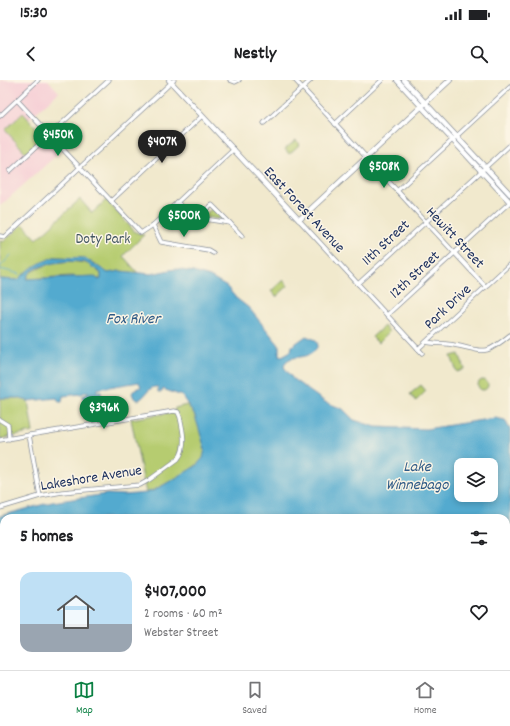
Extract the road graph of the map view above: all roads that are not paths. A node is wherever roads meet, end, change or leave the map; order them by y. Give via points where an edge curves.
1 (38, 80) edge
2 (108, 80) edge
3 (230, 80) edge
4 (239, 80) edge
5 (295, 80) edge
6 (311, 80) edge
7 (382, 80) edge
8 (397, 80) edge
9 (404, 80) edge
10 (450, 80) edge
11 (171, 81) edge
12 (302, 88) junction
13 (510, 88) edge
14 (17, 100) junction
15 (426, 103) junction
16 (421, 107) junction
17 (0, 116) edge
18 (202, 116) junction
19 (264, 122) dead end
20 (335, 124) junction
21 (49, 135) junction
22 (456, 136) junction
23 (452, 140) junction
24 (510, 145) edge
25 (234, 149) junction
26 (366, 158) junction
27 (79, 168) junction
28 (483, 169) junction
29 (10, 171) dead end
30 (397, 191) junction
31 (510, 194) edge
32 (110, 201) junction
33 (176, 202) junction
34 (510, 202) edge
35 (197, 218) junction
36 (300, 220) junction
37 (425, 221) junction
38 (230, 223) junction
39 (153, 225) junction
40 (242, 236) dead end
41 (1, 237) edge
42 (213, 253) dead end
43 (455, 253) junction
44 (510, 264) edge
45 (358, 284) junction
46 (486, 287) junction
47 (387, 315) junction
48 (510, 335) edge
49 (426, 342) junction
50 (418, 349) junction
51 (422, 354) dead end
52 (0, 420) edge
53 (29, 435) junction
54 (9, 439) junction
55 (0, 440) edge
56 (40, 496) junction
57 (0, 508) edge

1 - 14 street
2 - 21 street
3 - 4 street
5 - 12 street, Hewitt Street
6 - 12 street
7 - 20 street
8 - 16 street
9 - 15 street
10 - 15 street
11 - 18 street, East Forest Avenue
11 - 27 street
12 - 19 street
12 - 20 street, Hewitt Street
13 - 22 street
14 - 17 street
14 - 21 street
15 - 16 street
15 - 22 street
16 - 23 street
16 - 26 street
18 - 25 street, East Forest Avenue
18 - 32 street
20 - 26 street, Hewitt Street
21 - 27 street
21 - 29 street
22 - 23 street
22 - 28 street
23 - 28 street
23 - 30 street
24 - 28 street, 11th Street
25 - 33 street
25 - 36 street, East Forest Avenue
26 - 30 street, Hewitt Street
26 - 36 street
27 - 32 street
27 - 41 street
28 - 31 street
28 - 34 street
28 - 37 street, 11th Street
30 - 37 street, Hewitt Street
32 - 39 street via 141,233
33 - 35 street via 188,215
33 - 39 street
34 - 43 street, 12th Street
35 - 38 street
35 - 38 street via 212,205
36 - 45 street, East Forest Avenue
37 - 43 street, Hewitt Street
37 - 45 street, 11th Street
38 - 40 street
39 - 42 street via 161,242
43 - 46 street, Hewitt Street
43 - 47 street, 12th Street
44 - 46 street, Park Drive
45 - 47 street, East Forest Avenue
46 - 49 street, Park Drive
47 - 50 street, East Forest Avenue
48 - 49 street via 494,348 482,352
49 - 50 street, Park Drive
50 - 51 street, East Forest Avenue
52 - 54 street via 8,425
53 - 54 street
53 - 56 street
53 - 56 street, Lakeshore Avenue via 161,412 178,412 181,419 184,440 182,454 149,480 137,485
54 - 55 street
56 - 57 street, Lakeshore Avenue

